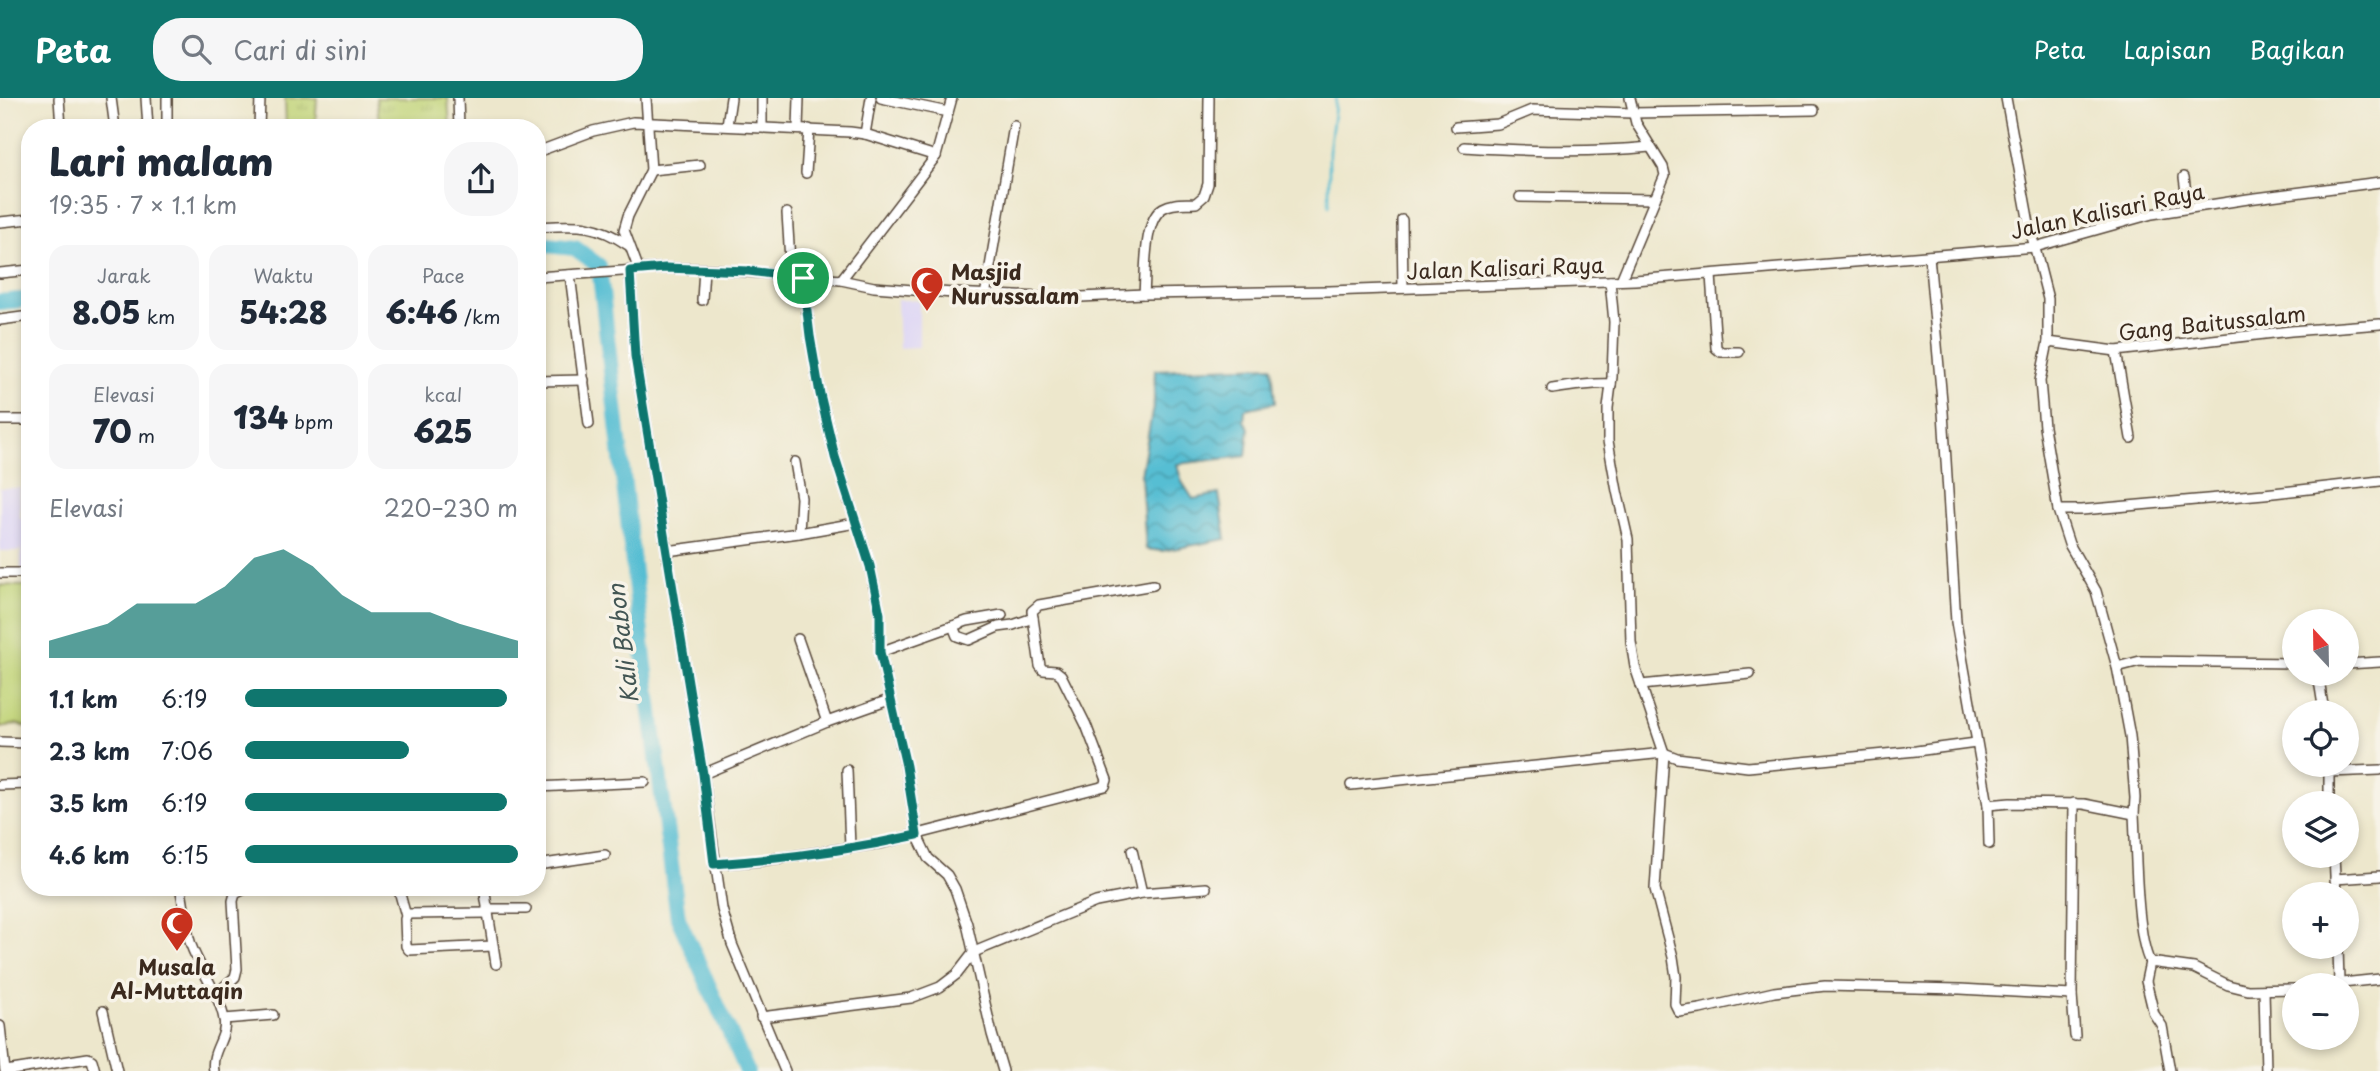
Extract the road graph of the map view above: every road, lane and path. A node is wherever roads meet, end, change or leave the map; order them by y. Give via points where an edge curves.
1 (59, 98) edge
2 (111, 98) edge
3 (146, 98) edge
4 (167, 98) edge
5 (260, 98) edge
6 (458, 98) edge
7 (646, 98) edge
8 (731, 98) edge
9 (762, 98) edge
10 (799, 98) edge
11 (871, 98) edge
12 (881, 98) edge
13 (952, 98) edge
14 (1209, 98) edge
15 (1630, 98) edge
16 (2007, 98) edge
17 (1814, 110) dead end
18 (948, 111) junction
19 (1632, 113) junction
20 (60, 119) edge
21 (114, 119) edge
22 (147, 119) edge
23 (167, 119) edge
24 (259, 119) edge
25 (459, 119) edge
26 (648, 123) junction
27 (727, 125) junction
28 (1014, 126) dead end
29 (762, 127) junction
30 (1455, 127) dead end
31 (798, 129) junction
32 (809, 130) junction
33 (865, 134) junction
34 (1650, 146) junction
35 (1464, 147) dead end
36 (546, 149) edge
37 (936, 156) junction
38 (700, 165) dead end
39 (651, 170) junction
40 (806, 173) dead end
41 (2185, 177) dead end
42 (2380, 183) edge
43 (1520, 197) dead end
44 (1656, 199) junction
45 (2188, 208) junction
46 (787, 213) dead end
47 (21, 220) edge
48 (1402, 220) dead end
49 (0, 222) edge
50 (546, 227) edge
51 (629, 246) junction
52 (2035, 247) junction
53 (1929, 256) junction
54 (704, 269) junction
55 (631, 270) junction
56 (21, 271) edge
57 (0, 273) edge
58 (570, 275) junction
59 (1711, 275) junction
60 (546, 276) edge
61 (791, 276) junction
62 (803, 278) junction
63 (841, 280) junction
64 (1621, 280) junction
65 (1610, 281) junction
66 (1403, 288) junction
67 (1144, 294) junction
68 (985, 296) junction
69 (702, 300) dead end
70 (21, 317) edge
71 (0, 320) edge
72 (2380, 324) edge
73 (2048, 342) junction
74 (2116, 351) junction
75 (1739, 352) dead end
76 (584, 380) junction
77 (546, 382) edge
78 (1611, 384) junction
79 (1552, 388) dead end
80 (0, 420) edge
81 (21, 421) edge
82 (589, 424) dead end
83 (2131, 438) dead end
84 (795, 462) dead end
85 (2380, 481) edge
86 (2058, 510) junction
87 (856, 523) junction
88 (799, 533) junction
89 (667, 551) junction
90 (0, 573) edge
91 (21, 573) edge
92 (1153, 586) dead end
93 (1002, 615) dead end
94 (1033, 618) junction
95 (953, 626) junction
96 (798, 639) dead end
97 (880, 652) junction
98 (2380, 662) edge
99 (2282, 663) edge
100 (2359, 663) edge
101 (2117, 667) junction
102 (1750, 674) dead end
103 (1641, 685) junction
104 (889, 700) junction
105 (827, 722) junction
106 (0, 742) edge
107 (21, 743) edge
108 (1976, 743) junction
109 (1664, 753) junction
110 (2359, 769) edge
111 (847, 770) dead end
112 (2380, 770) edge
113 (703, 774) junction
114 (645, 782) dead end
115 (21, 784) edge
116 (0, 785) edge
117 (1351, 785) dead end
118 (546, 787) edge
119 (2074, 803) junction
120 (1988, 805) junction
121 (2134, 814) junction
122 (917, 835) junction
123 (1989, 844) dead end
124 (850, 848) junction
125 (1132, 850) dead end
126 (606, 855) dead end
127 (546, 864) edge
128 (714, 864) junction
129 (2335, 868) edge
130 (2380, 876) edge
131 (2335, 879) junction
132 (2335, 882) edge
133 (1206, 888) dead end
134 (1142, 893) junction
135 (181, 896) edge
136 (234, 896) edge
137 (400, 896) edge
138 (486, 896) edge
139 (526, 909) dead end
140 (488, 911) junction
141 (406, 916) junction
142 (493, 947) junction
143 (974, 953) junction
144 (2150, 962) junction
145 (496, 964) dead end
146 (2380, 979) edge
147 (2359, 981) edge
148 (2282, 989) edge
149 (2264, 990) junction
150 (215, 995) junction
151 (2072, 995) junction
152 (103, 1011) dead end
153 (273, 1015) dead end
154 (761, 1017) junction
155 (224, 1019) junction
156 (0, 1026) edge
157 (2075, 1036) dead end
158 (6, 1071) edge
159 (95, 1071) edge
160 (117, 1071) edge
161 (214, 1071) edge
162 (785, 1071) edge
163 (1003, 1071) edge
164 (2170, 1071) edge
165 (2266, 1071) edge

1 - 20 street
2 - 21 street
3 - 22 street
4 - 23 street
5 - 24 street
6 - 25 street
7 - 26 street
8 - 27 street
9 - 29 street
10 - 31 street
11 - 33 street
12 - 18 street
13 - 18 street
14 - 67 street via 1206,192 1196,202 1174,204 1154,216
15 - 19 street
16 - 52 street
17 - 19 street
18 - 37 street
19 - 30 street via 1532,110 1498,124
19 - 34 street
26 - 27 street
26 - 36 street via 613,125
26 - 39 street
27 - 29 street
28 - 68 street
29 - 31 street
31 - 32 street
32 - 33 street
32 - 40 street
33 - 37 street
34 - 35 street via 1555,152
34 - 44 street via 1665,175
37 - 63 street
38 - 39 street
39 - 51 street via 625,224
41 - 45 street
42 - 45 street, Jalan Kalisari Raya
43 - 44 street
44 - 64 street
45 - 52 street, Jalan Kalisari Raya
46 - 61 street
47 - 49 street
48 - 66 street
50 - 51 street via 586,225
51 - 55 street
52 - 53 street, Jalan Kalisari Raya
52 - 73 street via 2048,299
53 - 59 street, Jalan Kalisari Raya
53 - 108 street via 1956,622
54 - 55 street, Jalan Kalisari Raya
54 - 61 street, Jalan Kalisari Raya
54 - 69 street
55 - 58 street, Jalan Kalisari Raya
55 - 89 street via 635,356
56 - 57 street
58 - 60 street, Jalan Kalisari Raya
58 - 76 street
59 - 64 street, Jalan Kalisari Raya
59 - 75 street via 1716,348
61 - 62 street, Jalan Kalisari Raya
62 - 63 street, Jalan Kalisari Raya
62 - 87 street via 820,394
63 - 68 street, Jalan Kalisari Raya
64 - 65 street, Jalan Kalisari Raya
65 - 66 street, Jalan Kalisari Raya
65 - 78 street via 1614,322
66 - 67 street, Jalan Kalisari Raya
67 - 68 street, Jalan Kalisari Raya
70 - 71 street
72 - 74 street, Gang Baitussalam
73 - 74 street, Gang Baitussalam
73 - 86 street via 2040,381
74 - 83 street
76 - 77 street
76 - 82 street
78 - 79 street
78 - 103 street via 1608,441 1628,539 1634,667
80 - 81 street
84 - 88 street via 801,498
85 - 86 street
86 - 101 street via 2069,544 2096,591
87 - 88 street
87 - 97 street via 880,614
88 - 89 street
89 - 113 street
90 - 91 street
92 - 94 street via 1039,605 1033,609
93 - 95 street
94 - 95 street via 969,640 957,636
94 - 122 street via 1040,666 1061,675 1086,725 1107,780 1105,786
95 - 97 street
96 - 105 street
97 - 104 street
98 - 100 street
99 - 101 street via 2140,661
101 - 121 street via 2130,736
102 - 103 street
103 - 109 street
104 - 105 street
104 - 122 street
105 - 113 street
106 - 107 street
108 - 109 street via 1748,767
108 - 120 street
109 - 117 street
109 - 151 street via 1655,889 1673,957 1679,1012 1825,986
110 - 112 street
111 - 124 street
113 - 128 street
114 - 118 street
115 - 116 street
119 - 120 street
119 - 121 street
119 - 151 street
120 - 123 street
121 - 144 street via 2140,918
122 - 124 street
122 - 143 street via 955,889
124 - 128 street
125 - 134 street
126 - 127 street
128 - 154 street via 732,944
129 - 131 street
130 - 131 street
131 - 132 street
133 - 134 street
134 - 143 street via 1096,902
135 - 150 street via 192,947
136 - 150 street via 237,969 235,977
137 - 141 street
138 - 140 street
139 - 140 street
140 - 141 street
140 - 142 street
141 - 142 street via 409,950
142 - 145 street
143 - 154 street via 957,974 920,996
143 - 163 street
144 - 149 street via 2194,968 2228,985
144 - 164 street via 2146,981 2154,1014 2162,1026
146 - 147 street
148 - 149 street
149 - 165 street
150 - 155 street
151 - 157 street
152 - 160 street
153 - 155 street
154 - 162 street
155 - 161 street via 224,1032 213,1056
156 - 158 street
158 - 159 street via 88,1058

